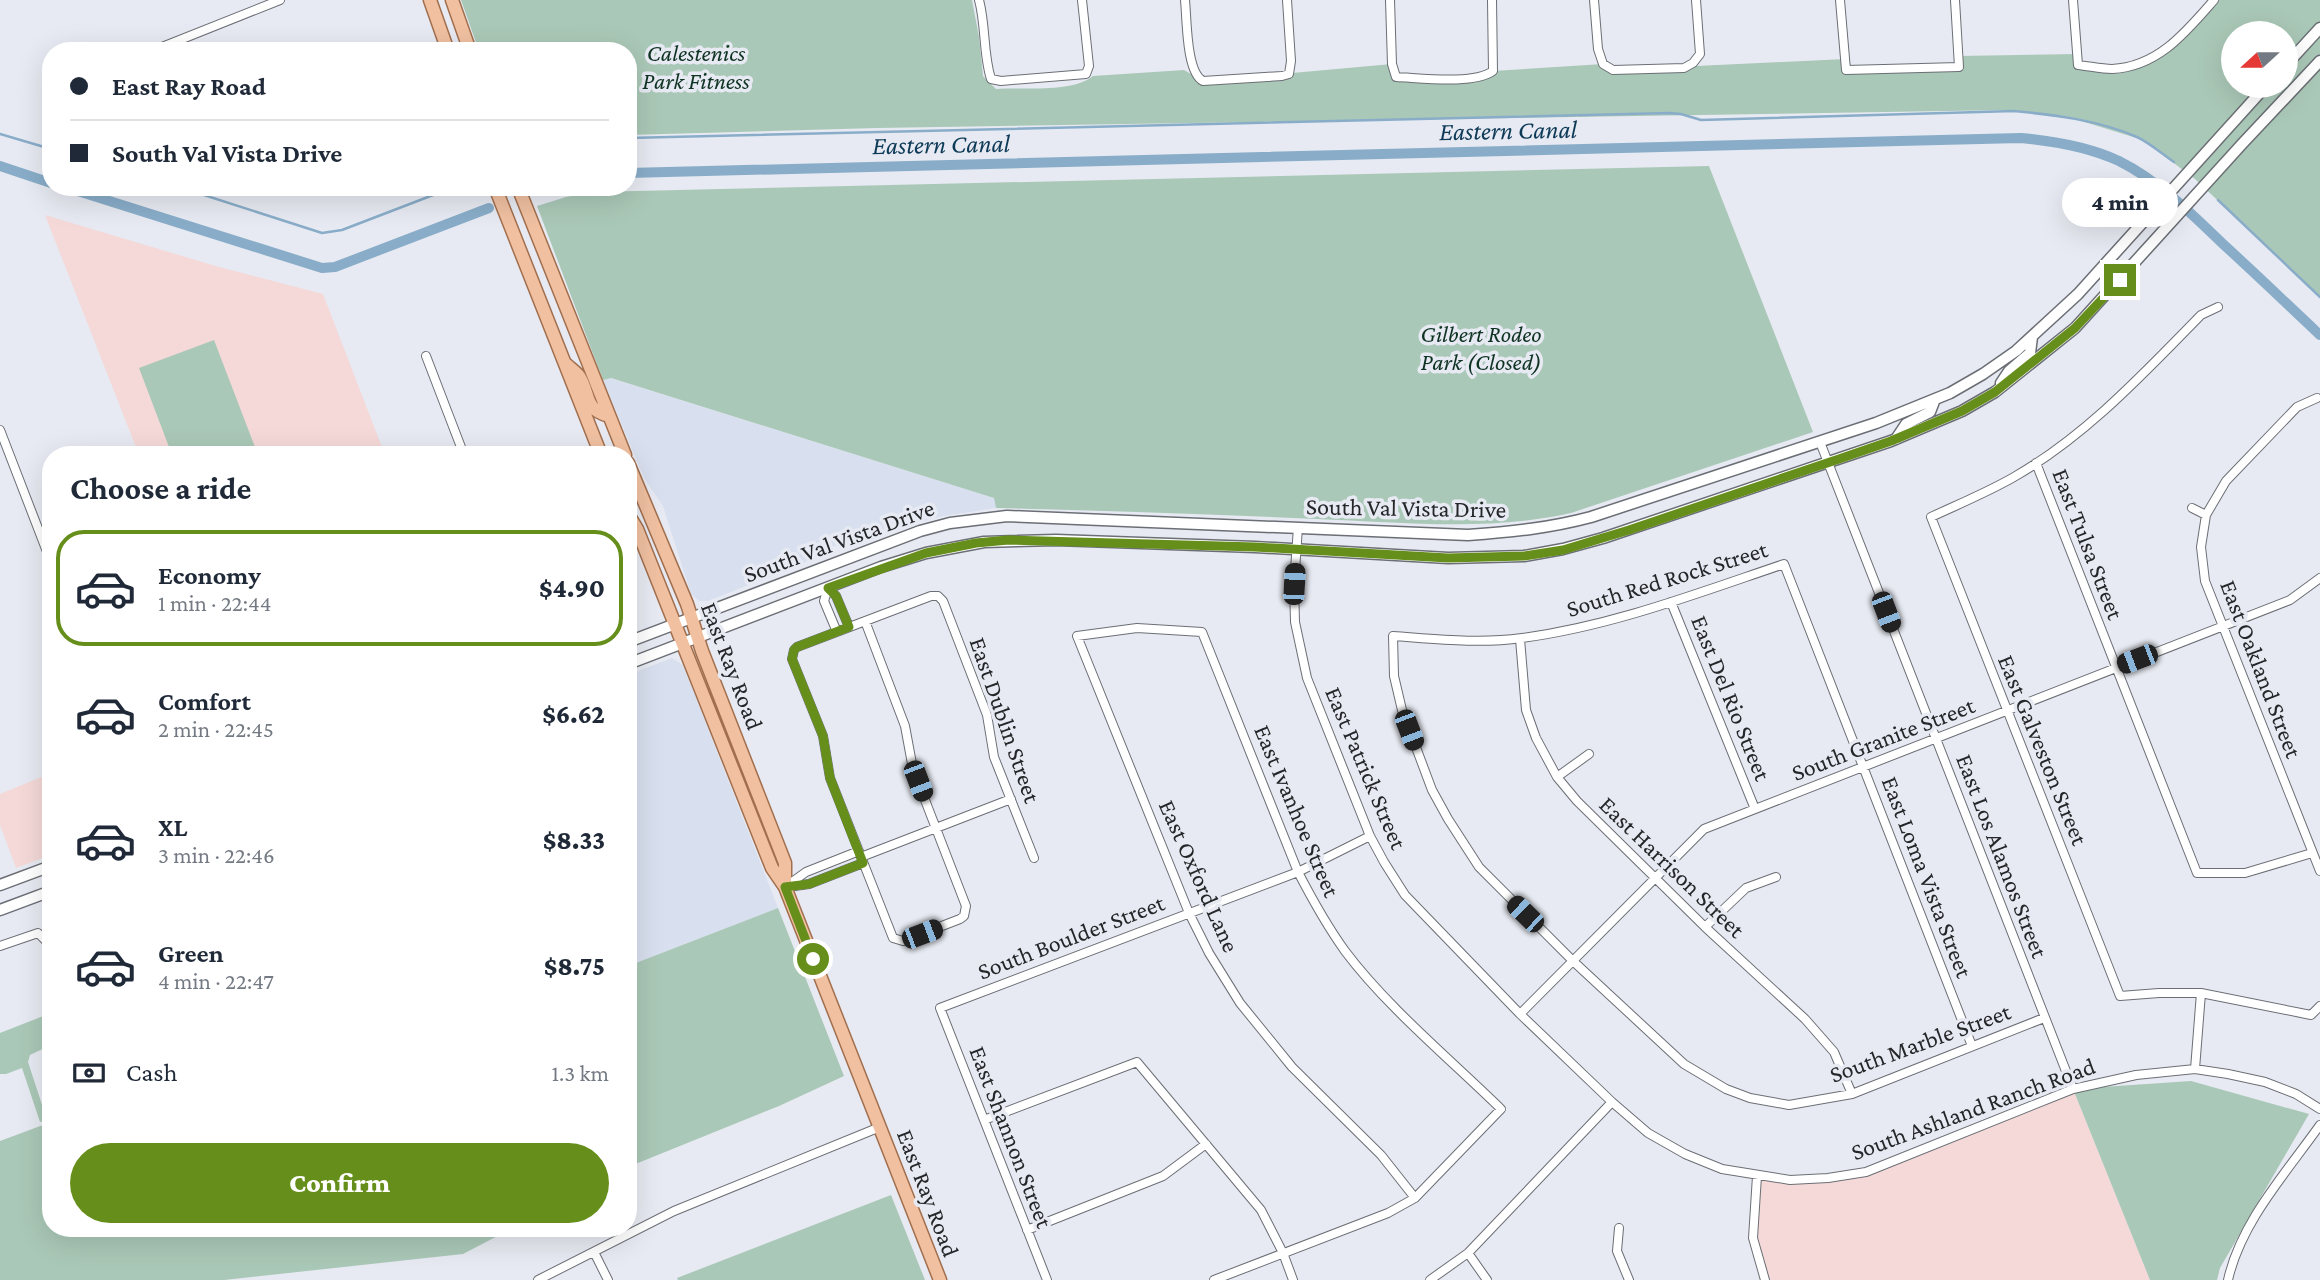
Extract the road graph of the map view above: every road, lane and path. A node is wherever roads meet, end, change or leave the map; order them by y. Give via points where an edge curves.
1 (280, 0) edge
2 (430, 0) edge
3 (452, 0) edge
4 (979, 0) edge
5 (1082, 0) edge
6 (1185, 0) edge
7 (1287, 0) edge
8 (1390, 0) edge
9 (1492, 0) edge
10 (1594, 0) edge
11 (1696, 0) edge
12 (1840, 0) edge
13 (1955, 0) edge
14 (2073, 0) edge
15 (2214, 0) edge
16 (2320, 28) edge
17 (175, 42) edge
18 (446, 42) edge
19 (467, 42) edge
20 (2298, 52) edge
21 (2320, 61) edge
22 (2255, 98) edge
23 (498, 196) edge
24 (523, 196) edge
25 (2218, 307) dead end
26 (2032, 337) junction
27 (426, 356) dead end
28 (563, 362) junction
29 (1995, 392) junction
30 (2317, 398) dead end
31 (1935, 400) junction
32 (609, 416) junction
33 (0, 430) edge
34 (1896, 439) junction
35 (1821, 442) junction
36 (461, 446) edge
37 (597, 446) edge
38 (621, 446) edge
39 (1828, 463) junction
40 (2036, 463) junction
41 (637, 482) edge
42 (2192, 508) dead end
43 (2206, 515) junction
44 (1063, 518) junction
45 (1298, 527) junction
46 (637, 530) edge
47 (42, 539) edge
48 (1064, 540) junction
49 (1297, 549) junction
50 (1784, 564) joint
51 (820, 568) junction
52 (2318, 583) edge
53 (828, 588) junction
54 (1671, 602) junction
55 (691, 618) junction
56 (865, 621) junction
57 (675, 624) junction
58 (2223, 626) junction
59 (849, 627) junction
60 (836, 632) junction
61 (1077, 636) joint
62 (1393, 636) joint
63 (697, 638) junction
64 (637, 639) edge
65 (1520, 639) junction
66 (682, 643) junction
67 (637, 660) edge
68 (2116, 667) junction
69 (2007, 712) junction
70 (1935, 740) junction
71 (1589, 754) dead end
72 (1863, 767) junction
73 (1557, 777) junction
74 (1011, 799) junction
75 (1755, 809) junction
76 (936, 828) junction
77 (1370, 835) junction
78 (2312, 853) junction
79 (861, 857) junction
80 (1034, 859) dead end
81 (42, 869) edge
82 (2320, 871) edge
83 (1298, 872) junction
84 (1655, 877) junction
85 (1776, 877) dead end
86 (0, 885) edge
87 (785, 887) junction
88 (42, 894) edge
89 (0, 910) edge
90 (1189, 913) junction
91 (1705, 926) junction
92 (42, 937) edge
93 (0, 946) edge
94 (1574, 962) junction
95 (2201, 993) junction
96 (2320, 1006) edge
97 (940, 1008) joint
98 (1520, 1014) junction
99 (2044, 1017) junction
100 (1972, 1046) junction
101 (2195, 1069) junction
102 (2073, 1089) junction
103 (1852, 1094) junction
104 (1612, 1102) junction
105 (2320, 1110) edge
106 (984, 1120) junction
107 (2320, 1125) edge
108 (880, 1127) junction
109 (1206, 1144) junction
110 (1757, 1176) junction
111 (1415, 1198) junction
112 (1619, 1228) dead end
113 (637, 1230) edge
114 (1027, 1230) junction
115 (623, 1237) edge
116 (593, 1252) junction
117 (1283, 1253) junction
118 (1468, 1253) junction
119 (538, 1280) edge
120 (608, 1280) edge
121 (940, 1280) edge
122 (1047, 1280) edge
123 (1214, 1280) edge
124 (1293, 1280) edge
125 (1430, 1280) edge
126 (1488, 1280) edge
127 (1629, 1280) edge
128 (1765, 1280) edge
129 (2228, 1280) edge

1 - 17 street
2 - 18 main road
3 - 19 main road
4 - 5 street via 988,70 991,79 1001,81 1086,74
6 - 7 street via 1191,65 1196,78 1203,81 1289,74
8 - 9 street via 1396,77 1465,78 1493,71
10 - 11 street via 1598,49 1603,64 1613,70 1693,64 1700,54
12 - 13 street via 1846,69 1959,67
14 - 15 street via 2078,65 2113,69 2153,60 2183,36
16 - 20 main road
21 - 29 main road, South Val Vista Drive via 2075,328
22 - 26 main road, South Val Vista Drive via 2078,294
23 - 28 main road
24 - 32 main road
25 - 40 street via 2201,314 2120,397
26 - 29 main road via 2030,353 2009,371
26 - 31 main road, South Val Vista Drive via 1983,374
27 - 36 street
28 - 32 main road via 579,375 593,409
28 - 37 main road
29 - 34 main road, South Val Vista Drive
30 - 43 street via 2297,407 2226,481
31 - 34 main road via 1930,412 1906,424
31 - 35 main road, South Val Vista Drive
32 - 38 main road
33 - 47 street
34 - 39 main road, South Val Vista Drive
35 - 39 street, East Los Alamos Street
35 - 45 main road, South Val Vista Drive via 1555,527 1468,535
39 - 49 main road, South Val Vista Drive via 1563,550 1448,558
39 - 70 street, East Los Alamos Street
40 - 68 street, East Tulsa Street
40 - 69 street, East Galveston Street via 1931,517
41 - 55 main road, East Ray Road
42 - 43 street
43 - 58 street, East Oakland Street via 2201,547 2205,581
44 - 45 main road, South Val Vista Drive
44 - 48 main road
44 - 51 main road, South Val Vista Drive via 1007,516 950,523
45 - 49 street, East Patrick Street
46 - 57 main road, East Ray Road
48 - 49 main road, South Val Vista Drive
48 - 53 main road, South Val Vista Drive via 1008,540 955,547
49 - 77 street, East Patrick Street via 1295,622 1307,678
50 - 54 street, South Red Rock Street
50 - 72 street, East Loma Vista Street
51 - 53 main road
51 - 55 main road, South Val Vista Drive
52 - 58 street, South Granite Street via 2290,600
53 - 59 street
53 - 60 street via 824,601
53 - 63 main road, South Val Vista Drive
54 - 65 street, South Red Rock Street via 1594,625
54 - 75 street, East Del Rio Street
55 - 57 main road, South Val Vista Drive
55 - 63 main road, East Ray Road
56 - 59 street
56 - 74 street, East Dublin Street via 930,596 943,601 987,715 994,757
56 - 76 street via 905,726 913,769
57 - 64 main road, South Val Vista Drive
57 - 66 main road, East Ray Road
58 - 68 street, South Granite Street
58 - 78 street, East Oakland Street
59 - 60 street
60 - 79 street via 797,647 792,659 823,736 830,778
61 - 83 street, East Ivanhoe Street via 1137,628 1202,632
61 - 90 street, East Oxford Lane
62 - 65 street, South Red Rock Street
62 - 94 street, South Marble Street via 1394,676 1402,710 1448,819 1493,882
63 - 66 main road, South Val Vista Drive
63 - 87 main road, East Ray Road via 785,863
65 - 73 street, East Harrison Street via 1526,710
66 - 67 main road, South Val Vista Drive
66 - 87 main road, East Ray Road via 772,868
68 - 69 street, South Granite Street
68 - 78 street, East Tulsa Street via 2197,873 2245,873
69 - 70 street, South Granite Street
69 - 95 street, East Galveston Street via 2120,996
70 - 72 street, South Granite Street
70 - 99 street, East Los Alamos Street
71 - 73 street
72 - 75 street, South Granite Street
72 - 100 street, East Loma Vista Street
73 - 84 street, East Harrison Street
74 - 76 street
74 - 80 street, East Dublin Street
75 - 84 street, South Granite Street via 1704,829
76 - 79 street
76 - 79 street via 966,905 960,919 898,940 891,934
77 - 83 street, South Boulder Street
77 - 98 street, East Patrick Street via 1405,895
78 - 82 street, East Oakland Street
79 - 87 street via 809,884
79 - 87 street via 806,872
81 - 86 main road
83 - 90 street, South Boulder Street
83 - 111 street, East Ivanhoe Street via 1346,952 1501,1109
84 - 91 street, East Harrison Street
84 - 94 street, South Granite Street
85 - 91 street via 1746,888
87 - 108 main road, East Ray Road
88 - 89 main road
90 - 97 street, South Boulder Street
90 - 111 street, East Oxford Lane via 1240,1003 1292,1067 1381,1155
91 - 103 street, East Harrison Street via 1834,1052
92 - 93 street via 38,933
94 - 98 street, South Granite Street
94 - 103 street, South Marble Street via 1684,1064 1726,1089 1789,1105
95 - 96 street via 2311,1015
95 - 101 street
97 - 106 street, East Shannon Street
98 - 104 street, East Patrick Street
99 - 100 street, South Marble Street
99 - 102 street, East Los Alamos Street
100 - 103 street, South Marble Street
101 - 102 street, South Ashland Ranch Road via 2136,1075
101 - 105 street, South Ashland Ranch Road via 2264,1083 2296,1094
102 - 110 street, South Ashland Ranch Road via 1866,1172 1790,1180
104 - 110 street, South Ashland Ranch Road via 1648,1133 1685,1154 1722,1169
104 - 118 street
106 - 109 street via 1137,1062
106 - 114 street, East Shannon Street
107 - 129 street via 2253,1218
108 - 113 street
108 - 121 main road, East Ray Road
109 - 114 street via 1163,1175
109 - 117 street via 1261,1210
110 - 128 street via 1753,1238
111 - 117 street
112 - 127 street via 1617,1251
114 - 122 street, East Shannon Street
115 - 116 street
116 - 119 street
116 - 120 street
117 - 123 street
117 - 124 street
118 - 125 street
118 - 126 street

